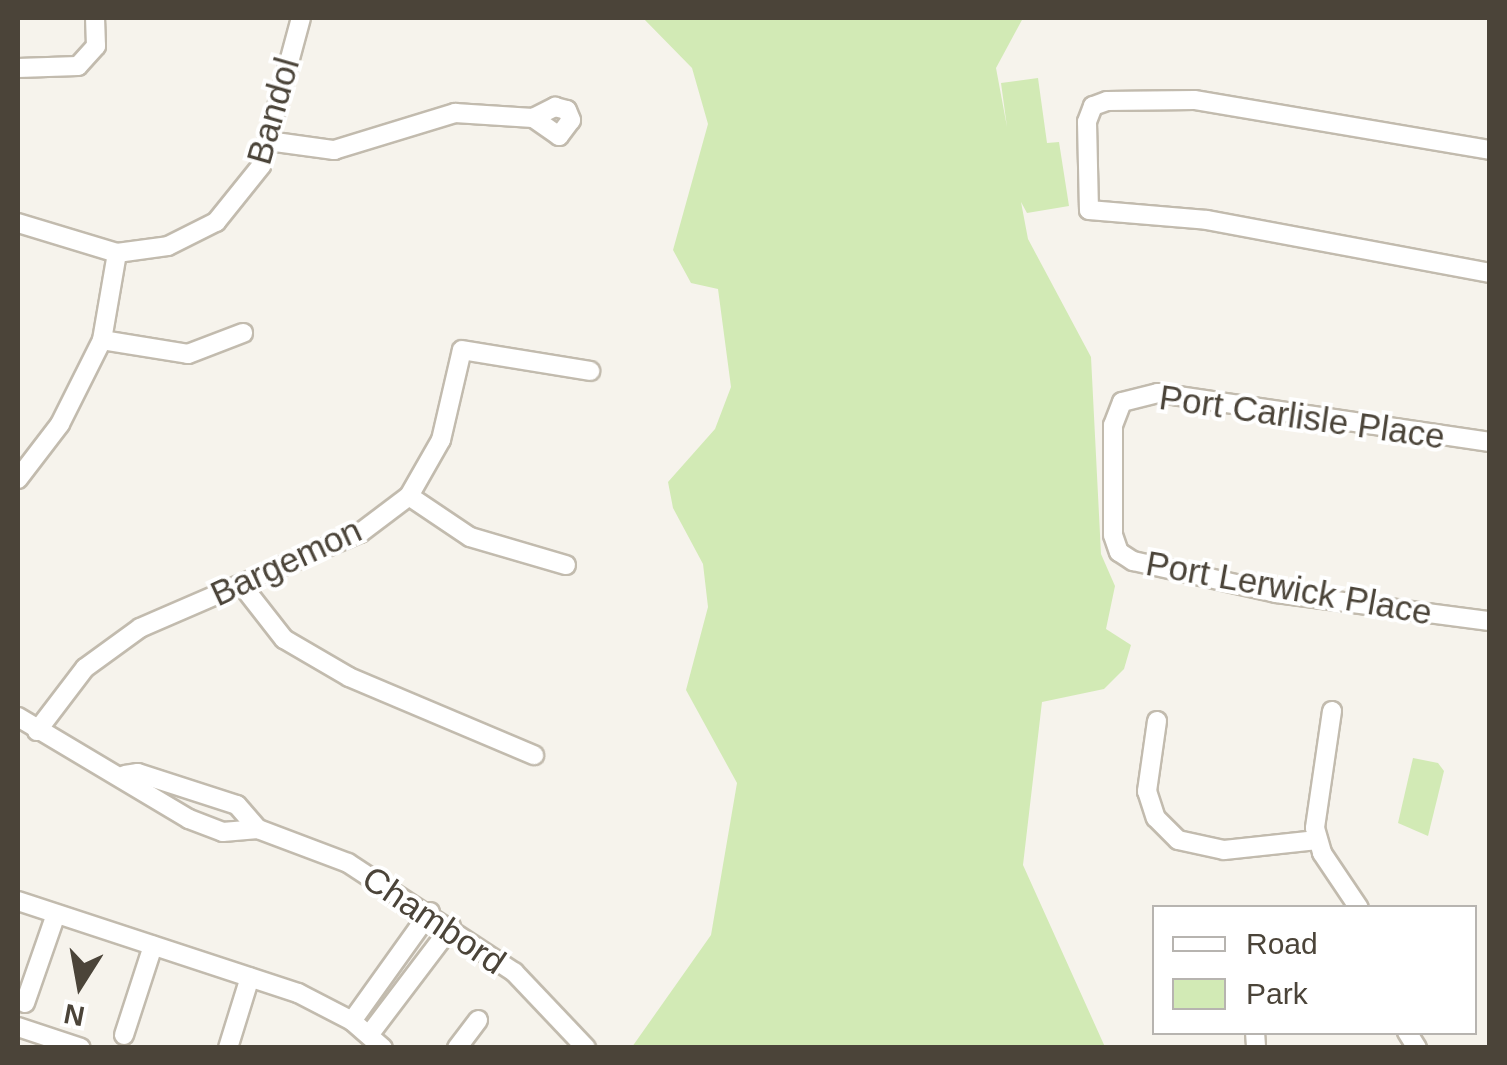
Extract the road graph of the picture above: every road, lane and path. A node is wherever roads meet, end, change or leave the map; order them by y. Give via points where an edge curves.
1 (96, 18) edge
2 (301, 18) edge
3 (18, 68) edge
4 (533, 118) dead end
5 (268, 141) junction
6 (1490, 150) edge
7 (18, 223) edge
8 (117, 254) junction
9 (1490, 273) edge
10 (243, 333) dead end
11 (102, 340) junction
12 (590, 371) dead end
13 (1490, 442) edge
14 (1113, 465) joint
15 (18, 479) edge
16 (408, 496) junction
17 (566, 565) dead end
18 (241, 584) junction
19 (1490, 622) edge
20 (1332, 711) dead end
21 (18, 718) edge
22 (1157, 721) dead end
23 (37, 731) junction
24 (534, 755) dead end
25 (124, 775) junction
26 (195, 790) junction
27 (186, 816) junction
28 (255, 822) junction
29 (1317, 840) junction
30 (18, 901) edge
31 (1357, 905) edge
32 (430, 912) junction
33 (56, 914) junction
34 (451, 928) junction
35 (153, 946) junction
36 (250, 978) junction
37 (25, 1002) dead end
38 (478, 1020) dead end
39 (352, 1021) junction
40 (20, 1035) edge
41 (124, 1035) dead end
42 (376, 1041) edge
43 (81, 1048) edge
44 (228, 1048) edge
45 (457, 1048) edge
46 (586, 1048) edge

1 - 3 street via 96,46 78,66
2 - 5 street, Bandol
4 - 5 street via 455,113 334,150
5 - 8 street, Bandol via 248,188 216,222 168,246
6 - 9 street via 1231,104 1119,99 1089,112 1089,210 1207,220
7 - 8 street, Bandol
8 - 11 street
10 - 11 street via 188,354
11 - 15 street via 60,424
12 - 16 street, Bargemon via 462,350 441,440
13 - 14 street, Port Carlisle Place via 1206,398 1136,394 1115,415
14 - 19 street, Port Lerwick Place via 1114,535 1118,552 1133,561 1276,593
16 - 17 street via 470,537
16 - 18 street, Bargemon via 360,533
18 - 23 street, Bargemon via 140,628 84,668
18 - 24 street via 284,640 350,678
20 - 29 street via 1314,813
21 - 23 street, Chambord
22 - 29 street via 1147,791 1166,831 1190,845 1224,850
23 - 25 street, Chambord
25 - 26 street, Chambord
25 - 27 street, Chambord
26 - 27 street
26 - 28 street, Chambord
27 - 28 street, Chambord via 223,832
28 - 32 street, Chambord via 348,863
29 - 31 street
30 - 33 street
32 - 34 street, Chambord
32 - 39 street
33 - 35 street
33 - 37 street
34 - 42 street
34 - 46 street, Chambord via 514,972
35 - 36 street
35 - 41 street
36 - 39 street
36 - 44 street
38 - 45 street
39 - 42 street
40 - 43 street

